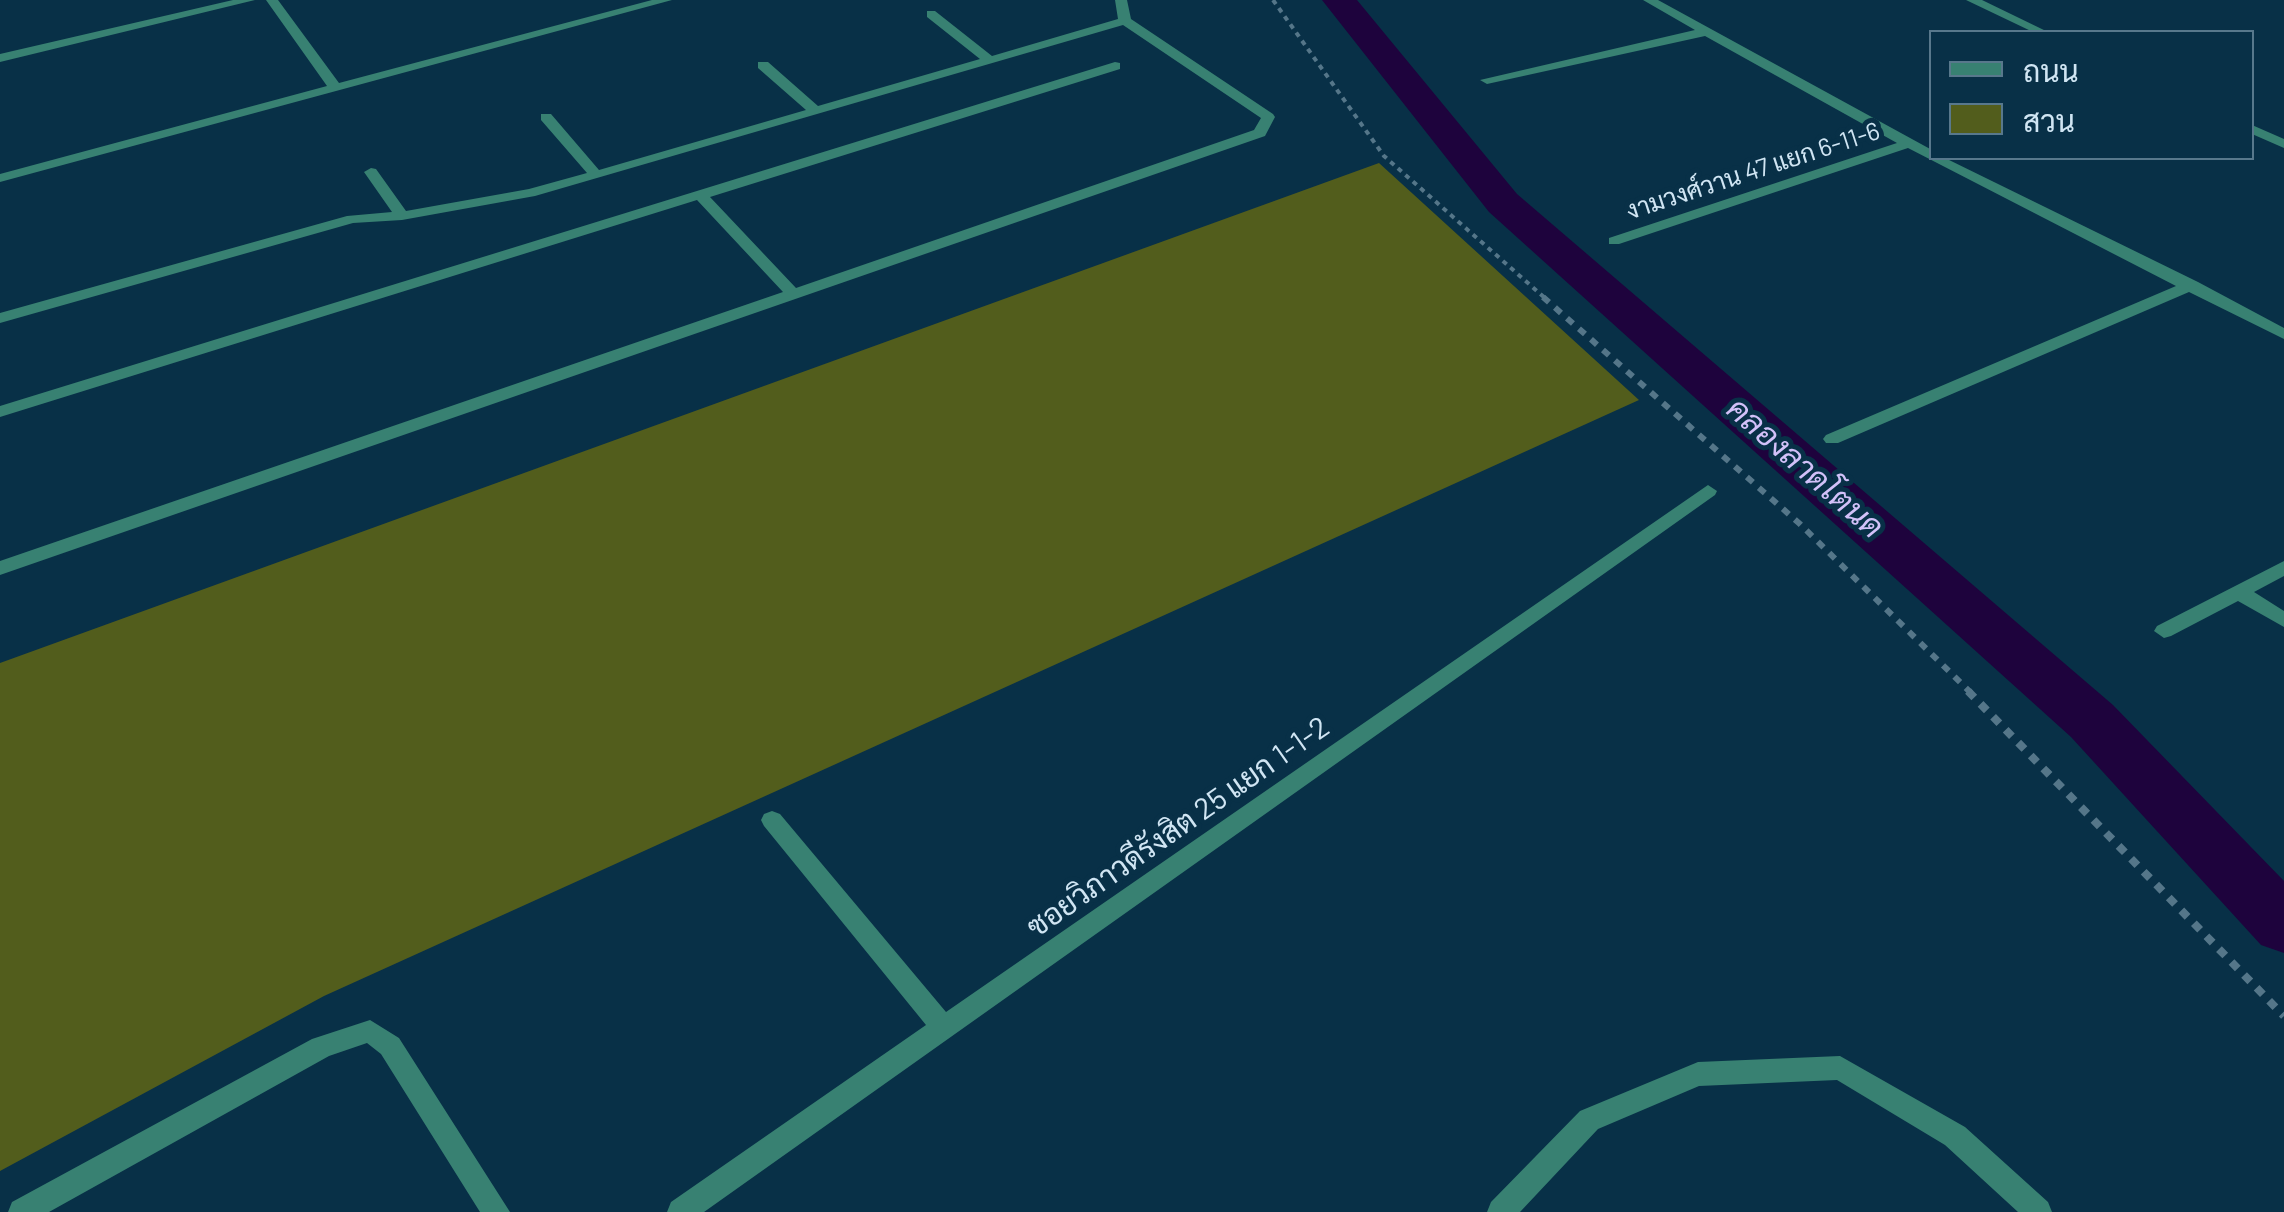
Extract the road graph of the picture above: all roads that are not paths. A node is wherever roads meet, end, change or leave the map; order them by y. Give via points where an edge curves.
1 (249, 0) edge
2 (272, 0) edge
3 (666, 0) edge
4 (1121, 0) edge
5 (1648, 0) edge
6 (1972, 0) edge
7 (930, 14) dead end
8 (1125, 21) junction
9 (2038, 30) edge
10 (1705, 32) junction
11 (0, 58) edge
12 (992, 62) junction
13 (762, 66) dead end
14 (1115, 66) dead end
15 (1487, 80) dead end
16 (336, 89) junction
17 (816, 110) junction
18 (546, 117) dead end
19 (2254, 130) edge
20 (1907, 144) junction
21 (2284, 144) edge
22 (1929, 155) edge
23 (1939, 160) edge
24 (371, 172) dead end
25 (596, 176) junction
26 (0, 178) edge
27 (699, 194) junction
28 (402, 216) junction
29 (1614, 241) dead end
30 (2192, 285) junction
31 (794, 294) junction
32 (0, 318) edge
33 (2284, 334) edge
34 (0, 412) edge
35 (1832, 439) dead end
36 (1708, 491) dead end
37 (0, 568) edge
38 (2284, 568) edge
39 (2238, 592) junction
40 (2284, 620) edge
41 (2164, 631) dead end
42 (772, 820) dead end
43 (944, 1028) junction
44 (22, 1212) edge
45 (496, 1212) edge
46 (681, 1212) edge
47 (1501, 1212) edge
48 (2038, 1212) edge

1 - 11 street
2 - 16 street
3 - 16 street
4 - 8 street
5 - 10 street
6 - 9 street
7 - 12 street
8 - 12 street
8 - 31 street via 1268,118 1260,133
10 - 15 street
10 - 20 street
12 - 17 street
13 - 17 street
14 - 27 street
16 - 26 street
17 - 25 street
18 - 25 street
19 - 21 street
20 - 22 street
20 - 29 street, งามวงศ์วาน 47 แยก 6-11-6
23 - 30 street
24 - 28 street
25 - 28 street
27 - 31 street
27 - 34 street
28 - 32 street via 352,219
30 - 33 street
30 - 35 street
31 - 37 street
36 - 43 street, ซอยวิภาวดีรังสิต 25 แยก 1-1-2
38 - 39 street
39 - 40 street
39 - 41 street
42 - 43 street
43 - 46 street, ซอยวิภาวดีรังสิต 25 แยก 1-1-2
44 - 45 street via 320,1047 370,1031 390,1046
47 - 48 street via 1589,1120 1698,1074 1840,1068 1955,1136

